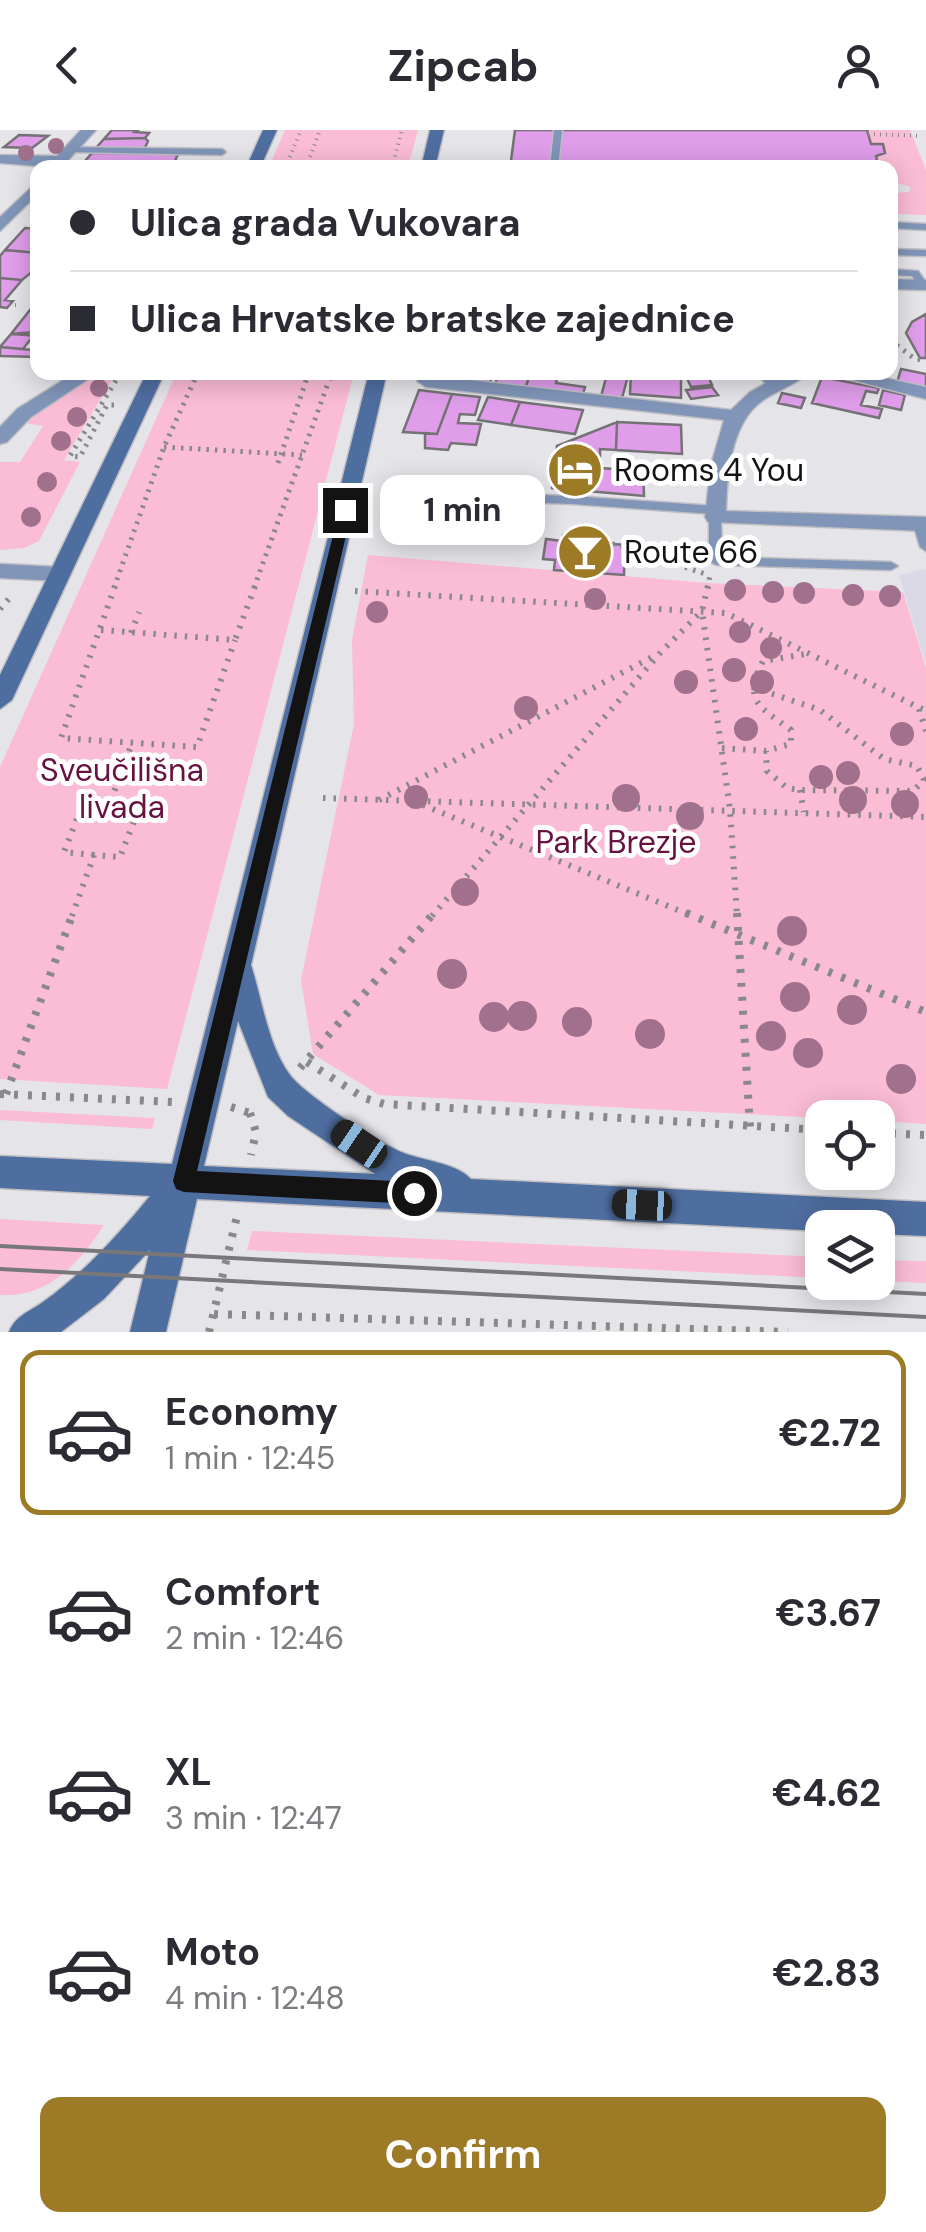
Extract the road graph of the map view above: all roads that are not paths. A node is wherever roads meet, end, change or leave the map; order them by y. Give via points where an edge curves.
1 (89, 130) edge
2 (270, 130) edge
3 (437, 130) edge
4 (558, 130) edge
5 (222, 152) dead end
6 (0, 159) edge
7 (61, 159) edge
8 (256, 160) edge
9 (430, 160) edge
10 (555, 160) edge
11 (30, 195) edge
12 (898, 225) edge
13 (0, 226) edge
14 (926, 227) edge
15 (898, 252) edge
16 (926, 254) edge
17 (898, 272) edge
18 (898, 284) edge
19 (924, 285) edge
20 (77, 380) edge
21 (152, 380) edge
22 (376, 380) edge
23 (426, 380) dead end
24 (768, 380) edge
25 (867, 380) edge
26 (926, 393) edge
27 (736, 416) junction
28 (0, 438) edge
29 (421, 495) dead end
30 (715, 507) junction
31 (922, 524) edge
32 (926, 547) edge
33 (890, 566) dead end
34 (0, 571) edge
35 (60, 574) junction
36 (0, 700) edge
37 (236, 965) junction
38 (0, 1172) edge
39 (184, 1181) junction
40 (485, 1197) junction
41 (926, 1220) edge
42 (28, 1332) edge
43 (148, 1332) edge

1 - 7 street
2 - 8 main road
3 - 9 main road
4 - 10 lane
5 - 7 lane
6 - 7 street
11 - 13 street
12 - 14 lane
15 - 16 lane
17 - 19 lane via 915,273
18 - 19 street
20 - 28 street via 24,412
21 - 35 main road
22 - 37 main road
23 - 27 street
24 - 27 street
25 - 26 street
27 - 30 street
29 - 30 lane
30 - 31 street
30 - 33 lane via 713,568
31 - 32 lane
34 - 35 street
35 - 36 main road
37 - 39 main road
37 - 40 main road via 262,1050 279,1086 299,1105 389,1164
38 - 39 main road
39 - 40 main road
39 - 42 main road via 108,1275
39 - 43 main road
40 - 41 main road

